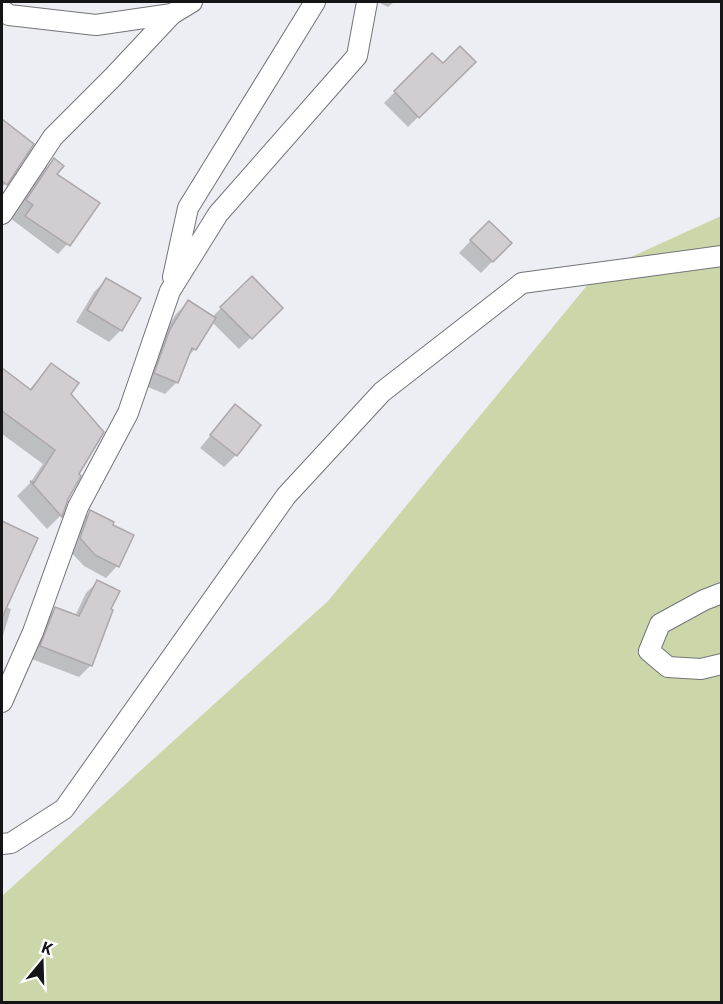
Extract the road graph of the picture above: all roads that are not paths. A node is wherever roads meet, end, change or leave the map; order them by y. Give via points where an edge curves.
1 (192, 2) edge
2 (315, 2) edge
3 (367, 2) edge
4 (2, 10) edge
5 (172, 14) junction
6 (2, 214) edge
7 (722, 256) edge
8 (170, 291) junction
9 (722, 593) edge
10 (722, 664) edge
11 (2, 702) edge
12 (2, 844) edge

1 - 5 street
2 - 8 street via 188,208
3 - 8 street via 357,56 218,214
4 - 5 street via 9,15 96,25
5 - 6 street via 53,137
7 - 12 street via 522,283 382,392 286,496 64,809 11,843
8 - 11 street via 128,413 78,507 33,632
9 - 10 street via 660,624 649,651 668,667 702,669

